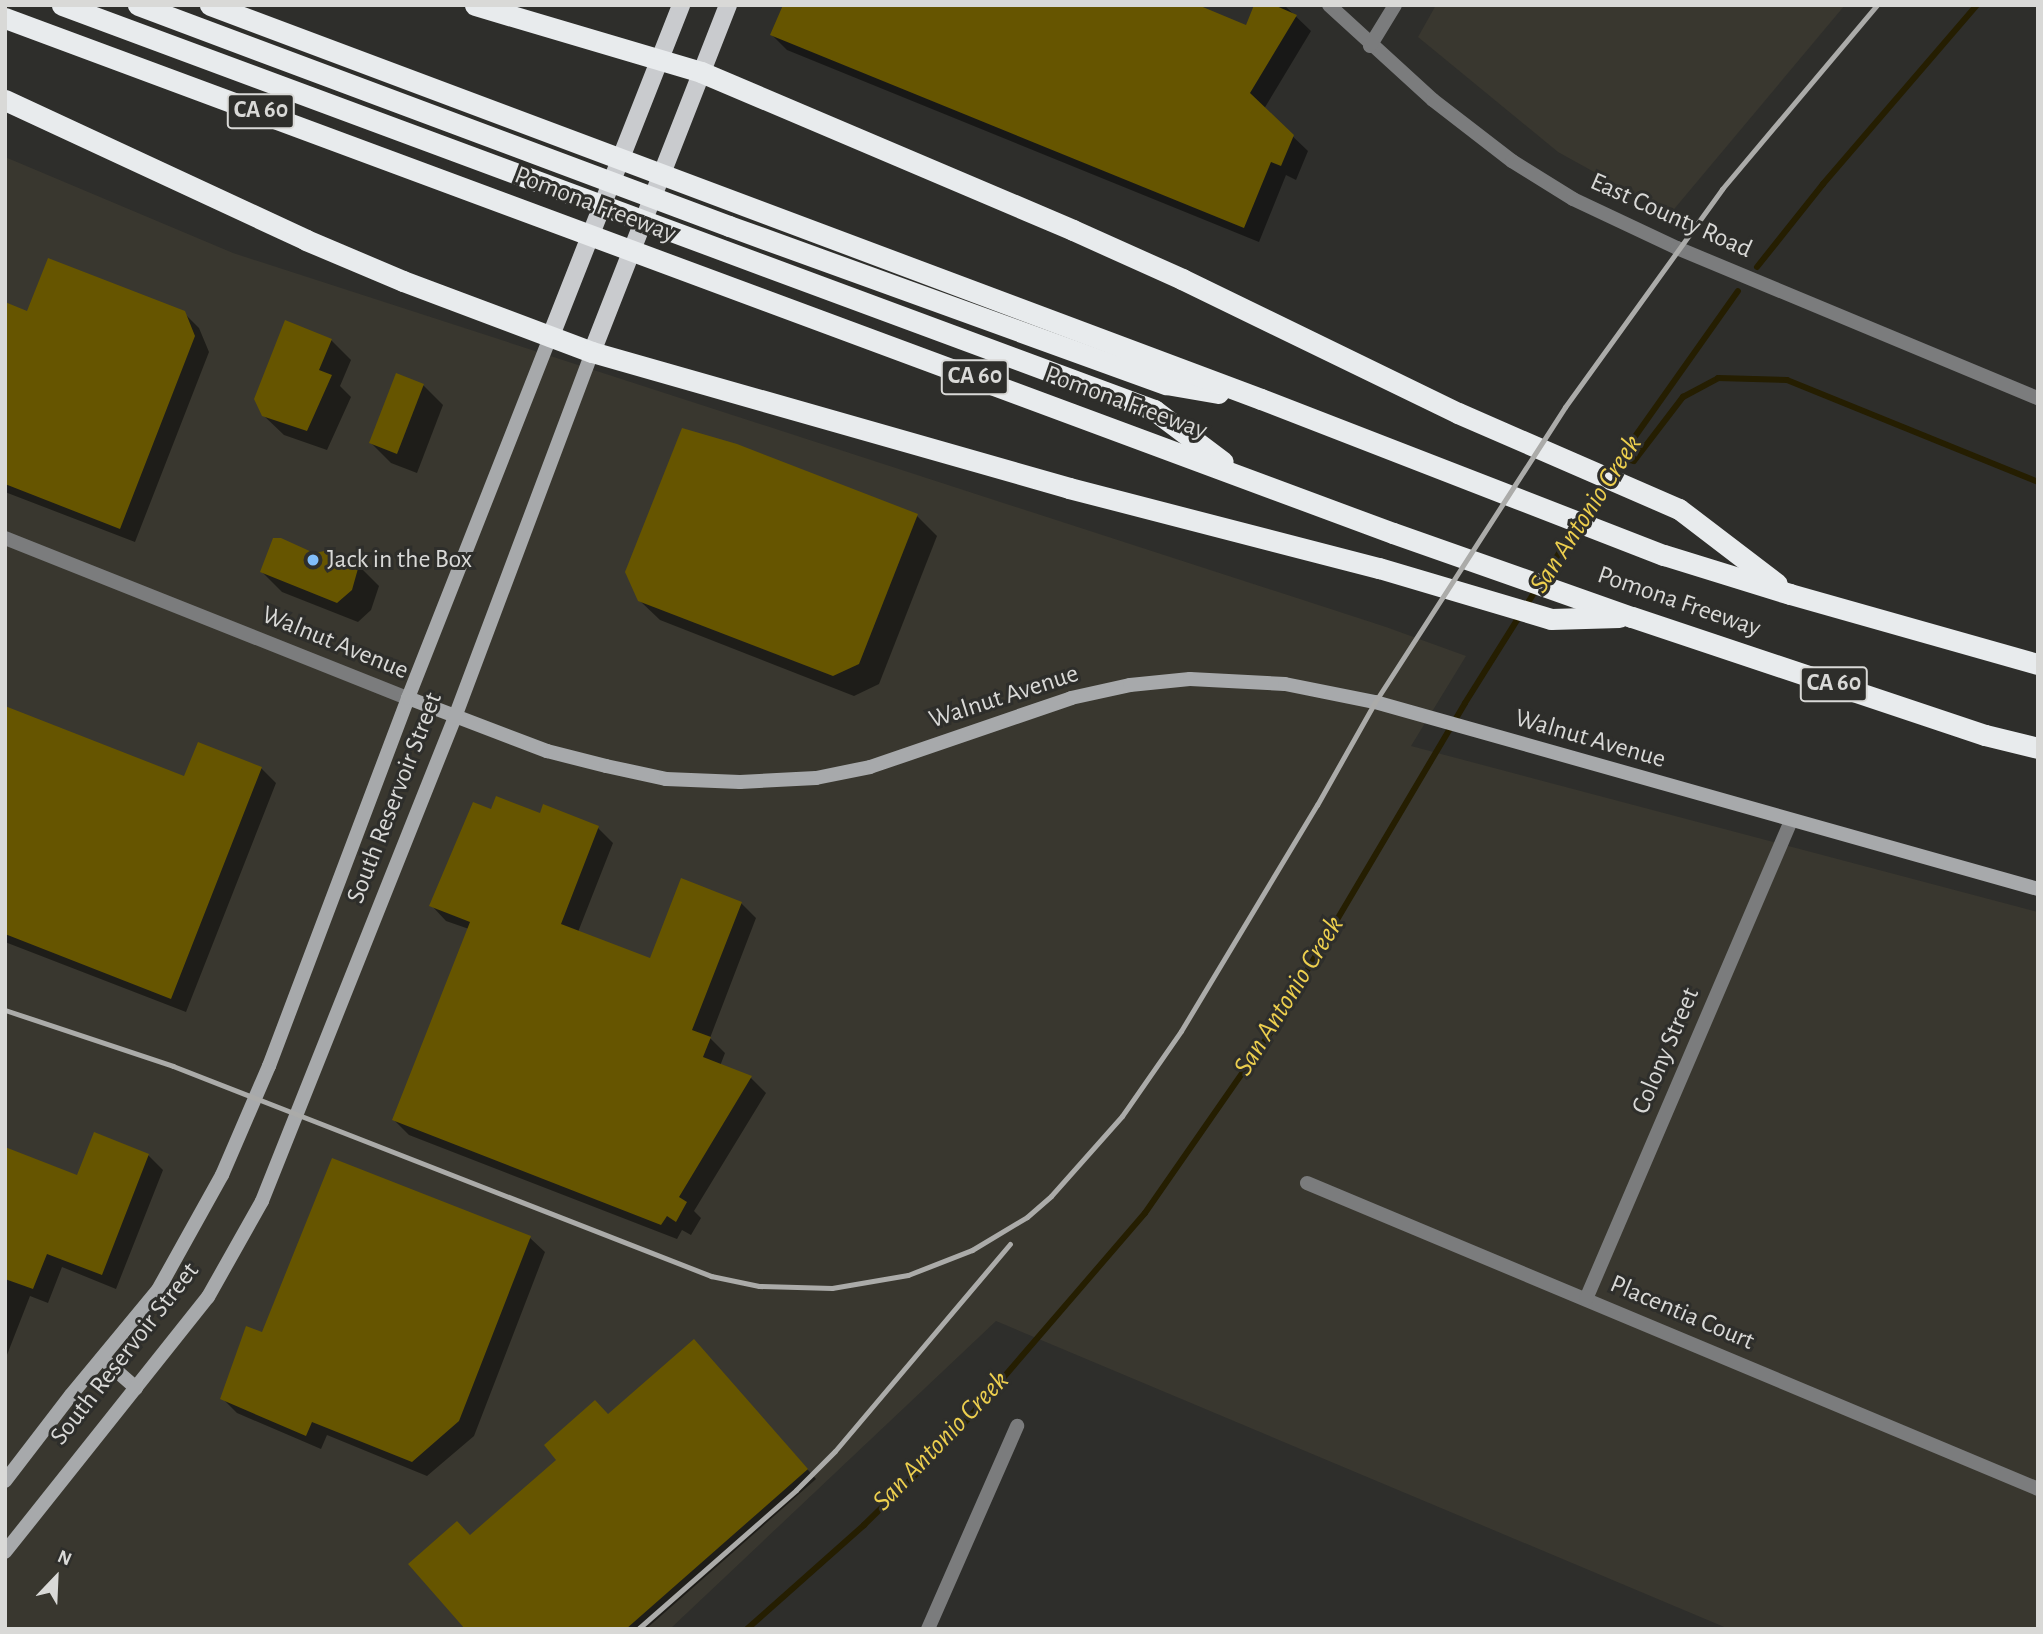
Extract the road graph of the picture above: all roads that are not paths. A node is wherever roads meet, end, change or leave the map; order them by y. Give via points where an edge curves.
1 (62, 5) edge
2 (138, 5) edge
3 (210, 5) edge
4 (475, 5) edge
5 (681, 5) edge
6 (728, 5) edge
7 (1329, 5) edge
8 (1395, 5) edge
9 (5, 18) edge
10 (1370, 46) junction
11 (661, 58) junction
12 (701, 72) junction
13 (5, 100) edge
14 (550, 338) junction
15 (592, 352) junction
16 (2038, 398) edge
17 (1261, 399) junction
18 (1242, 476) junction
19 (5, 538) edge
20 (1790, 594) junction
21 (1632, 617) junction
22 (2038, 664) edge
23 (408, 698) junction
24 (456, 717) junction
25 (2038, 748) edge
26 (1791, 821) junction
27 (2038, 889) edge
28 (1307, 1183) dead end
29 (1586, 1299) junction
30 (103, 1359) junction
31 (136, 1388) junction
32 (1017, 1426) dead end
33 (5, 1481) edge
34 (2038, 1489) edge
35 (6, 1548) edge
36 (928, 1629) edge

1 - 18 highway via 1154,410
2 - 17 highway via 1166,384
3 - 17 highway, Pomona Freeway
4 - 11 highway
5 - 11 main road, South Reservoir Street
6 - 12 main road, South Reservoir Street
7 - 10 street, East County Road
8 - 10 street
9 - 18 highway, Pomona Freeway / CA 60
10 - 16 street, East County Road via 1512,161 1573,199 1677,248
11 - 12 highway
11 - 14 main road, South Reservoir Street
12 - 15 main road, South Reservoir Street
12 - 20 highway via 1182,279 1458,414 1679,509
13 - 14 highway via 293,235
14 - 15 highway
14 - 23 main road, South Reservoir Street
15 - 21 highway via 1551,619
15 - 24 main road, South Reservoir Street
17 - 20 highway, Pomona Freeway via 1664,555
18 - 21 highway, Pomona Freeway / CA 60
19 - 23 street, Walnut Avenue
20 - 22 highway, Pomona Freeway
21 - 25 highway, Pomona Freeway / CA 60 via 1985,735
23 - 24 main road, Walnut Avenue
23 - 30 main road, South Reservoir Street via 274,1053 222,1175 175,1265
24 - 26 main road, Walnut Avenue via 547,751 606,766 666,779 740,782 816,778 870,767 1071,698 1130,685 1190,679 1314,687
24 - 31 main road, South Reservoir Street via 262,1200 208,1297
26 - 27 main road, Walnut Avenue
26 - 29 street, Colony Street
28 - 29 street, Placentia Court
29 - 34 street, Placentia Court
30 - 31 main road
30 - 33 main road, South Reservoir Street
31 - 35 main road, South Reservoir Street
32 - 36 street

